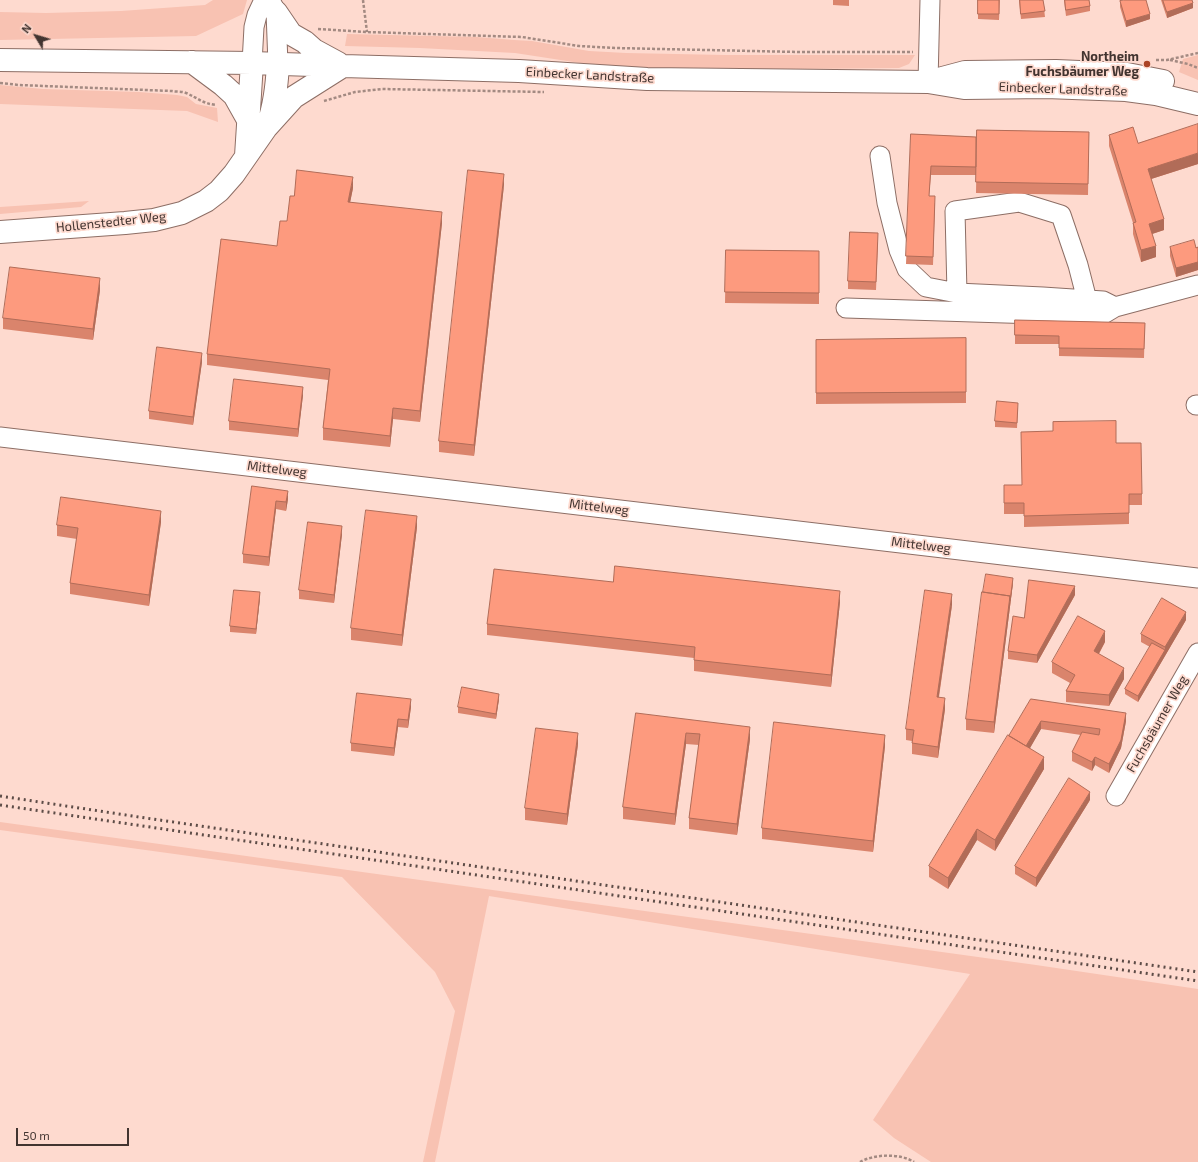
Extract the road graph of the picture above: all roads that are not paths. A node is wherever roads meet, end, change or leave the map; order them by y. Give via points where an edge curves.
1 (930, 0) edge
2 (270, 4) edge
3 (0, 60) edge
4 (192, 62) junction
5 (252, 63) junction
6 (278, 64) junction
7 (343, 66) junction
8 (928, 82) junction
9 (1198, 89) edge
10 (1198, 104) edge
11 (257, 124) junction
12 (880, 156) dead end
13 (0, 232) edge
14 (1198, 286) edge
15 (957, 293) junction
16 (1087, 300) junction
17 (1115, 307) junction
18 (846, 308) dead end
19 (0, 437) edge
20 (1198, 578) edge
21 (1198, 653) edge
22 (1116, 796) dead end

1 - 8 street
2 - 5 street via 257,14
2 - 6 street
2 - 7 main road via 292,34
3 - 4 main road, Einbecker Landstraße
4 - 5 main road, Einbecker Landstraße
4 - 11 main road via 223,84
5 - 6 main road, Einbecker Landstraße
5 - 11 main road via 251,89
6 - 7 main road, Einbecker Landstraße
6 - 11 main road via 273,111
7 - 8 main road, Einbecker Landstraße via 519,71 647,79
7 - 11 main road
8 - 9 main road, Einbecker Landstraße via 965,72 1056,72 1127,74
8 - 10 main road, Einbecker Landstraße via 964,88 1046,87 1126,90
11 - 13 main road, Hollenstedter Weg via 246,156 220,191 182,213 126,223
12 - 15 street via 887,203 899,250 907,269 926,287
14 - 17 street
15 - 16 street
15 - 16 street via 955,211 1019,202 1061,215
16 - 17 street via 1103,301
17 - 18 street via 1100,316
19 - 20 street, Mittelweg
21 - 22 street, Fuchsbäumer Weg

